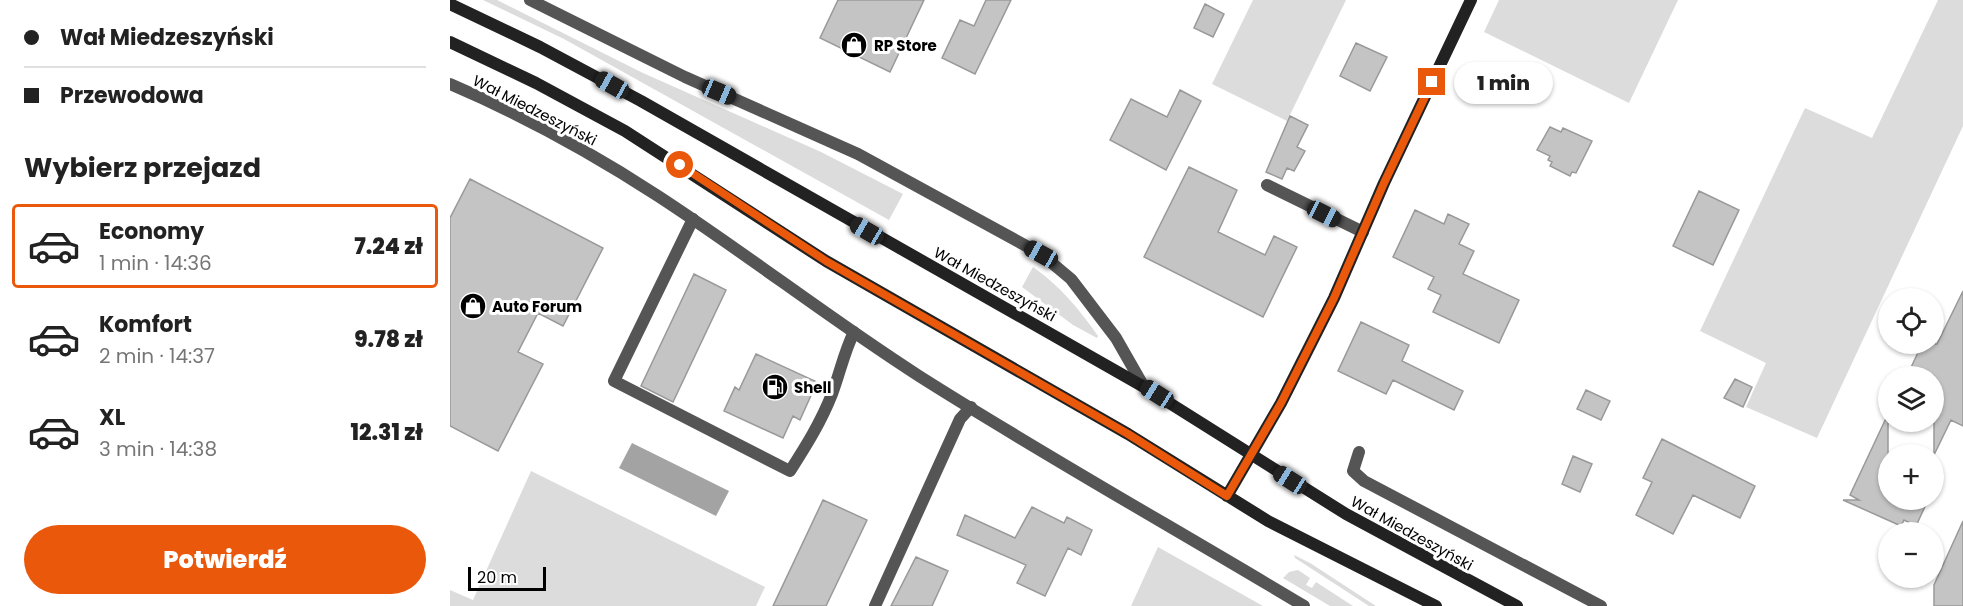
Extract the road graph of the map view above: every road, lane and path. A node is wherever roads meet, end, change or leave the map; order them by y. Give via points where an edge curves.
1 (530, 0) edge
2 (1471, 0) edge
3 (450, 4) edge
4 (450, 42) edge
5 (450, 84) edge
6 (1267, 185) dead end
7 (693, 219) junction
8 (1362, 232) junction
9 (854, 332) junction
10 (1144, 387) junction
11 (971, 407) junction
12 (1359, 452) dead end
13 (1251, 455) junction
14 (1227, 496) junction
15 (874, 606) edge
16 (1304, 606) edge
17 (1436, 606) edge
18 (1517, 606) edge
19 (1601, 606) edge

1 - 10 street via 675,72 858,154 1041,254 1071,279 1116,338
2 - 8 main road
3 - 10 main road, Wał Miedzeszyński via 597,76
4 - 14 main road, Wał Miedzeszyński via 536,82 625,131 826,261 1128,434
5 - 7 street, Wał Miedzeszyński via 566,140
6 - 8 street
7 - 9 street, Wał Miedzeszyński
7 - 9 street via 615,381 790,471 814,434
8 - 13 main road via 1315,337
9 - 11 street, Wał Miedzeszyński
10 - 13 main road, Wał Miedzeszyński
11 - 15 street via 960,419
11 - 16 street, Wał Miedzeszyński
12 - 19 street via 1353,471 1364,481
13 - 14 main road
13 - 18 main road, Wał Miedzeszyński via 1366,525
14 - 17 main road, Wał Miedzeszyński via 1282,529

